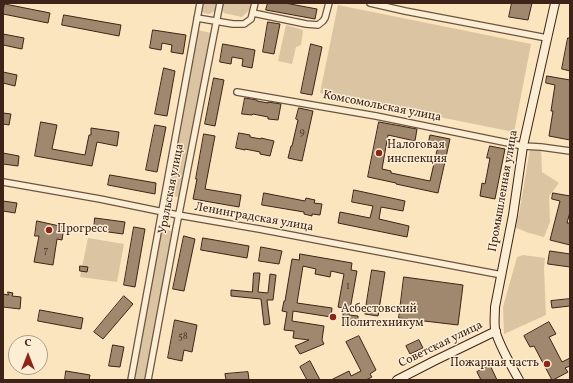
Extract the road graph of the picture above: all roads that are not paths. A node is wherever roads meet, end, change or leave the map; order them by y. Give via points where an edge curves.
1 (200, 3) edge
2 (220, 3) edge
3 (254, 3) edge
4 (329, 3) edge
5 (370, 3) edge
6 (555, 3) edge
7 (253, 13) junction
8 (197, 18) junction
9 (217, 21) junction
10 (547, 38) junction
11 (237, 92) dead end
12 (524, 146) junction
13 (570, 151) edge
14 (3, 182) edge
15 (162, 212) junction
16 (178, 215) junction
17 (502, 275) junction
18 (496, 332) junction
19 (131, 380) edge
20 (148, 380) edge
21 (397, 380) edge
22 (519, 380) edge

1 - 8 street, Уральская улица
2 - 9 street, Уральская улица
3 - 7 street
4 - 7 street via 325,18 318,25
5 - 10 street
6 - 10 main road, Промышленная улица
7 - 9 street via 244,24
8 - 9 street
8 - 15 street, Уральская улица
9 - 16 street, Уральская улица
10 - 12 main road, Промышленная улица
11 - 12 street, Комсомольская улица via 376,116
12 - 13 street, Комсомольская улица
12 - 17 main road, Промышленная улица
14 - 15 street, Ленинградская улица
15 - 16 street, Ленинградская улица
15 - 19 street, Уральская улица
16 - 17 street, Ленинградская улица
16 - 20 street, Уральская улица
17 - 18 main road, Промышленная улица via 495,306
18 - 21 main road, Советская улица
18 - 22 main road, Промышленная улица

